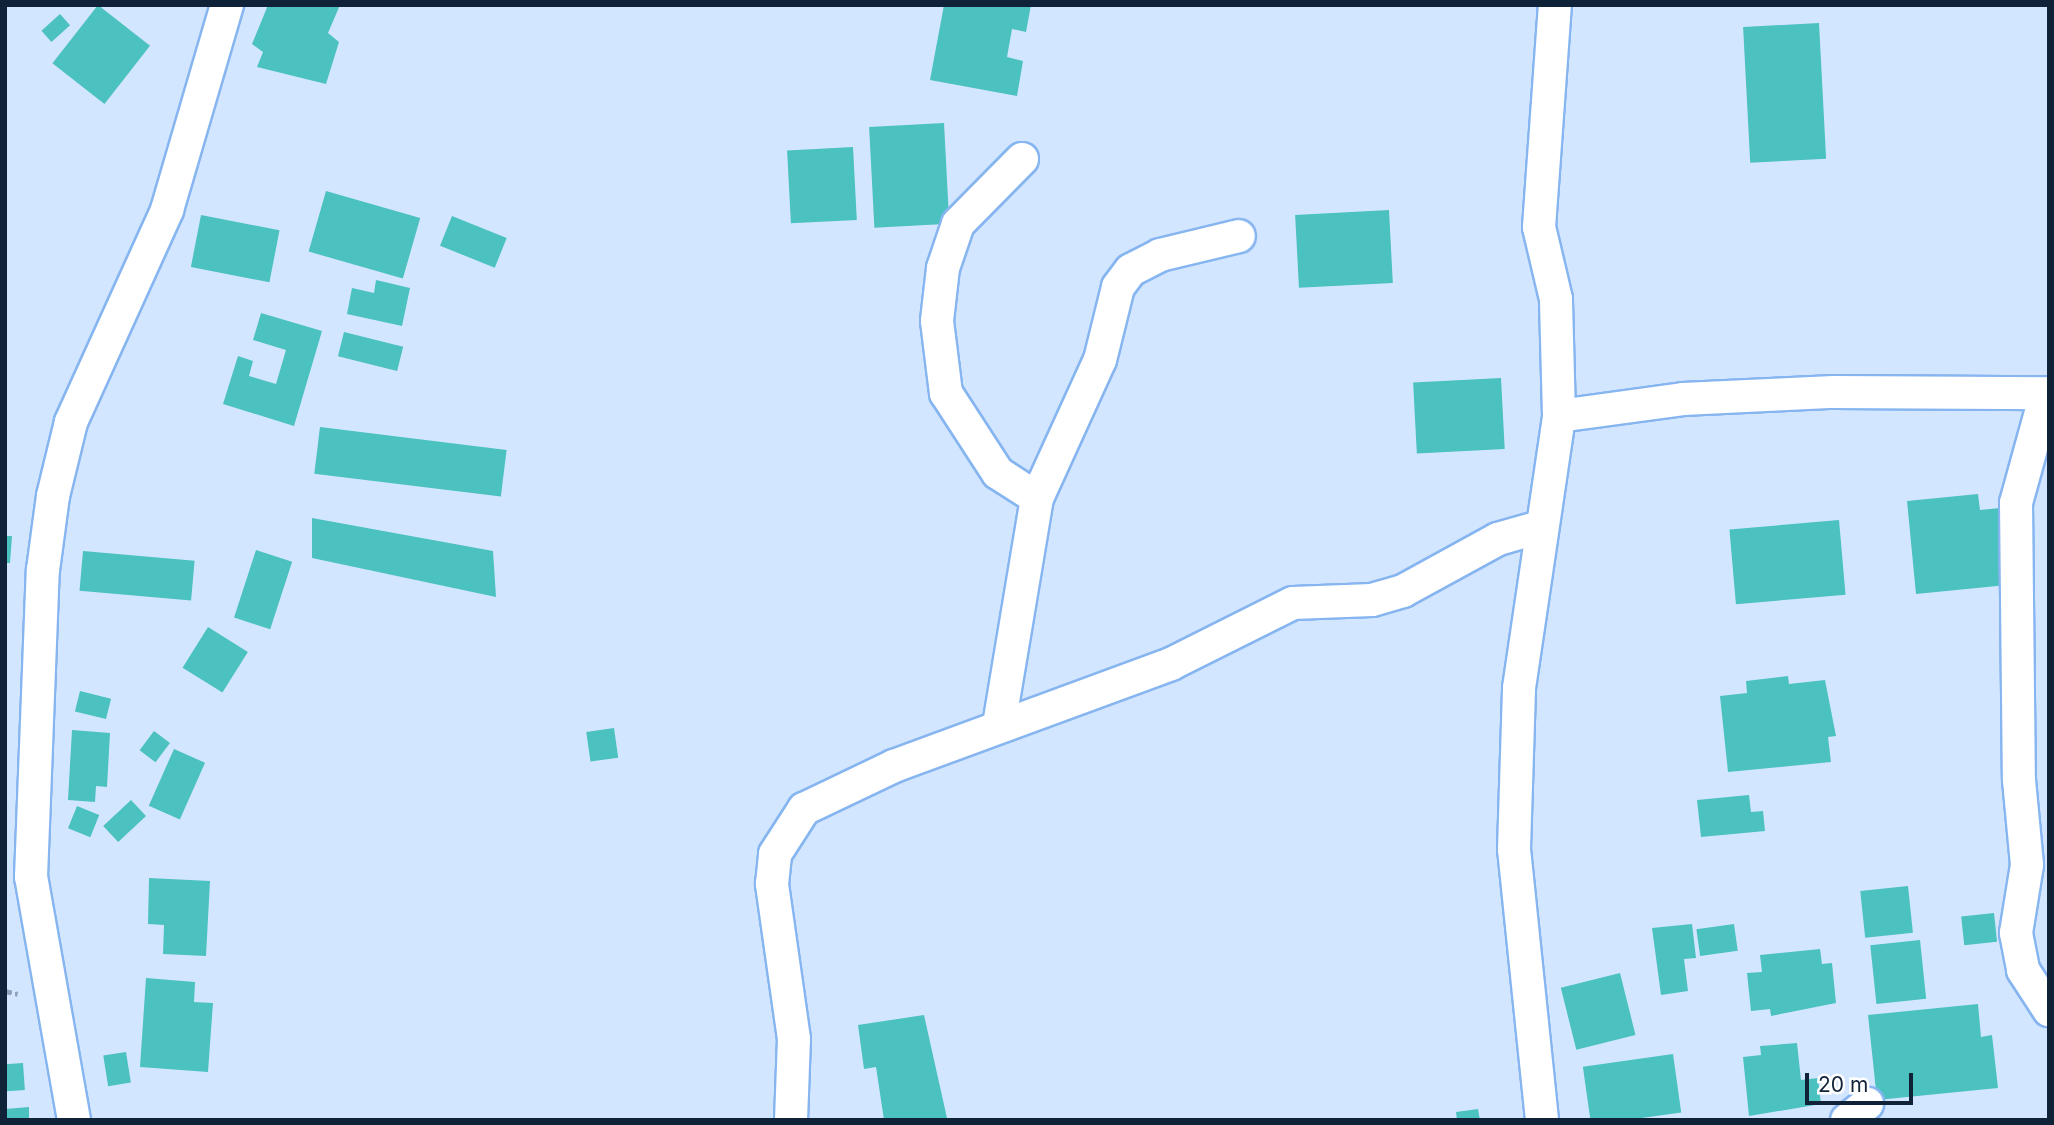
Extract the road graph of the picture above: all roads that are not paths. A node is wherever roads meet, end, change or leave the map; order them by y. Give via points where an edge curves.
1 (227, 5) edge
2 (1555, 5) edge
3 (1022, 159) dead end
4 (1238, 236) dead end
5 (2047, 394) edge
6 (1559, 416) junction
7 (1037, 498) junction
8 (1540, 527) junction
9 (999, 725) junction
10 (2049, 1010) edge
11 (74, 1120) edge
12 (791, 1120) edge
13 (1542, 1120) edge

1 - 11 street via 167,210 71,422 53,496 43,570 31,877
2 - 6 street via 1539,227 1556,299
3 - 7 street via 958,224 943,268 937,321 946,393 998,473
4 - 7 street via 1160,255 1125,278 1100,360
5 - 6 street via 1833,392 1683,400
5 - 10 street via 2016,503 2019,780 2027,865 2016,933 2023,971
6 - 8 street
7 - 9 street
8 - 9 street via 1498,539 1403,591 1372,600 1293,603 1171,664
8 - 13 street via 1519,688 1514,849
9 - 12 street via 828,794 804,809 775,854 776,936 794,1039

